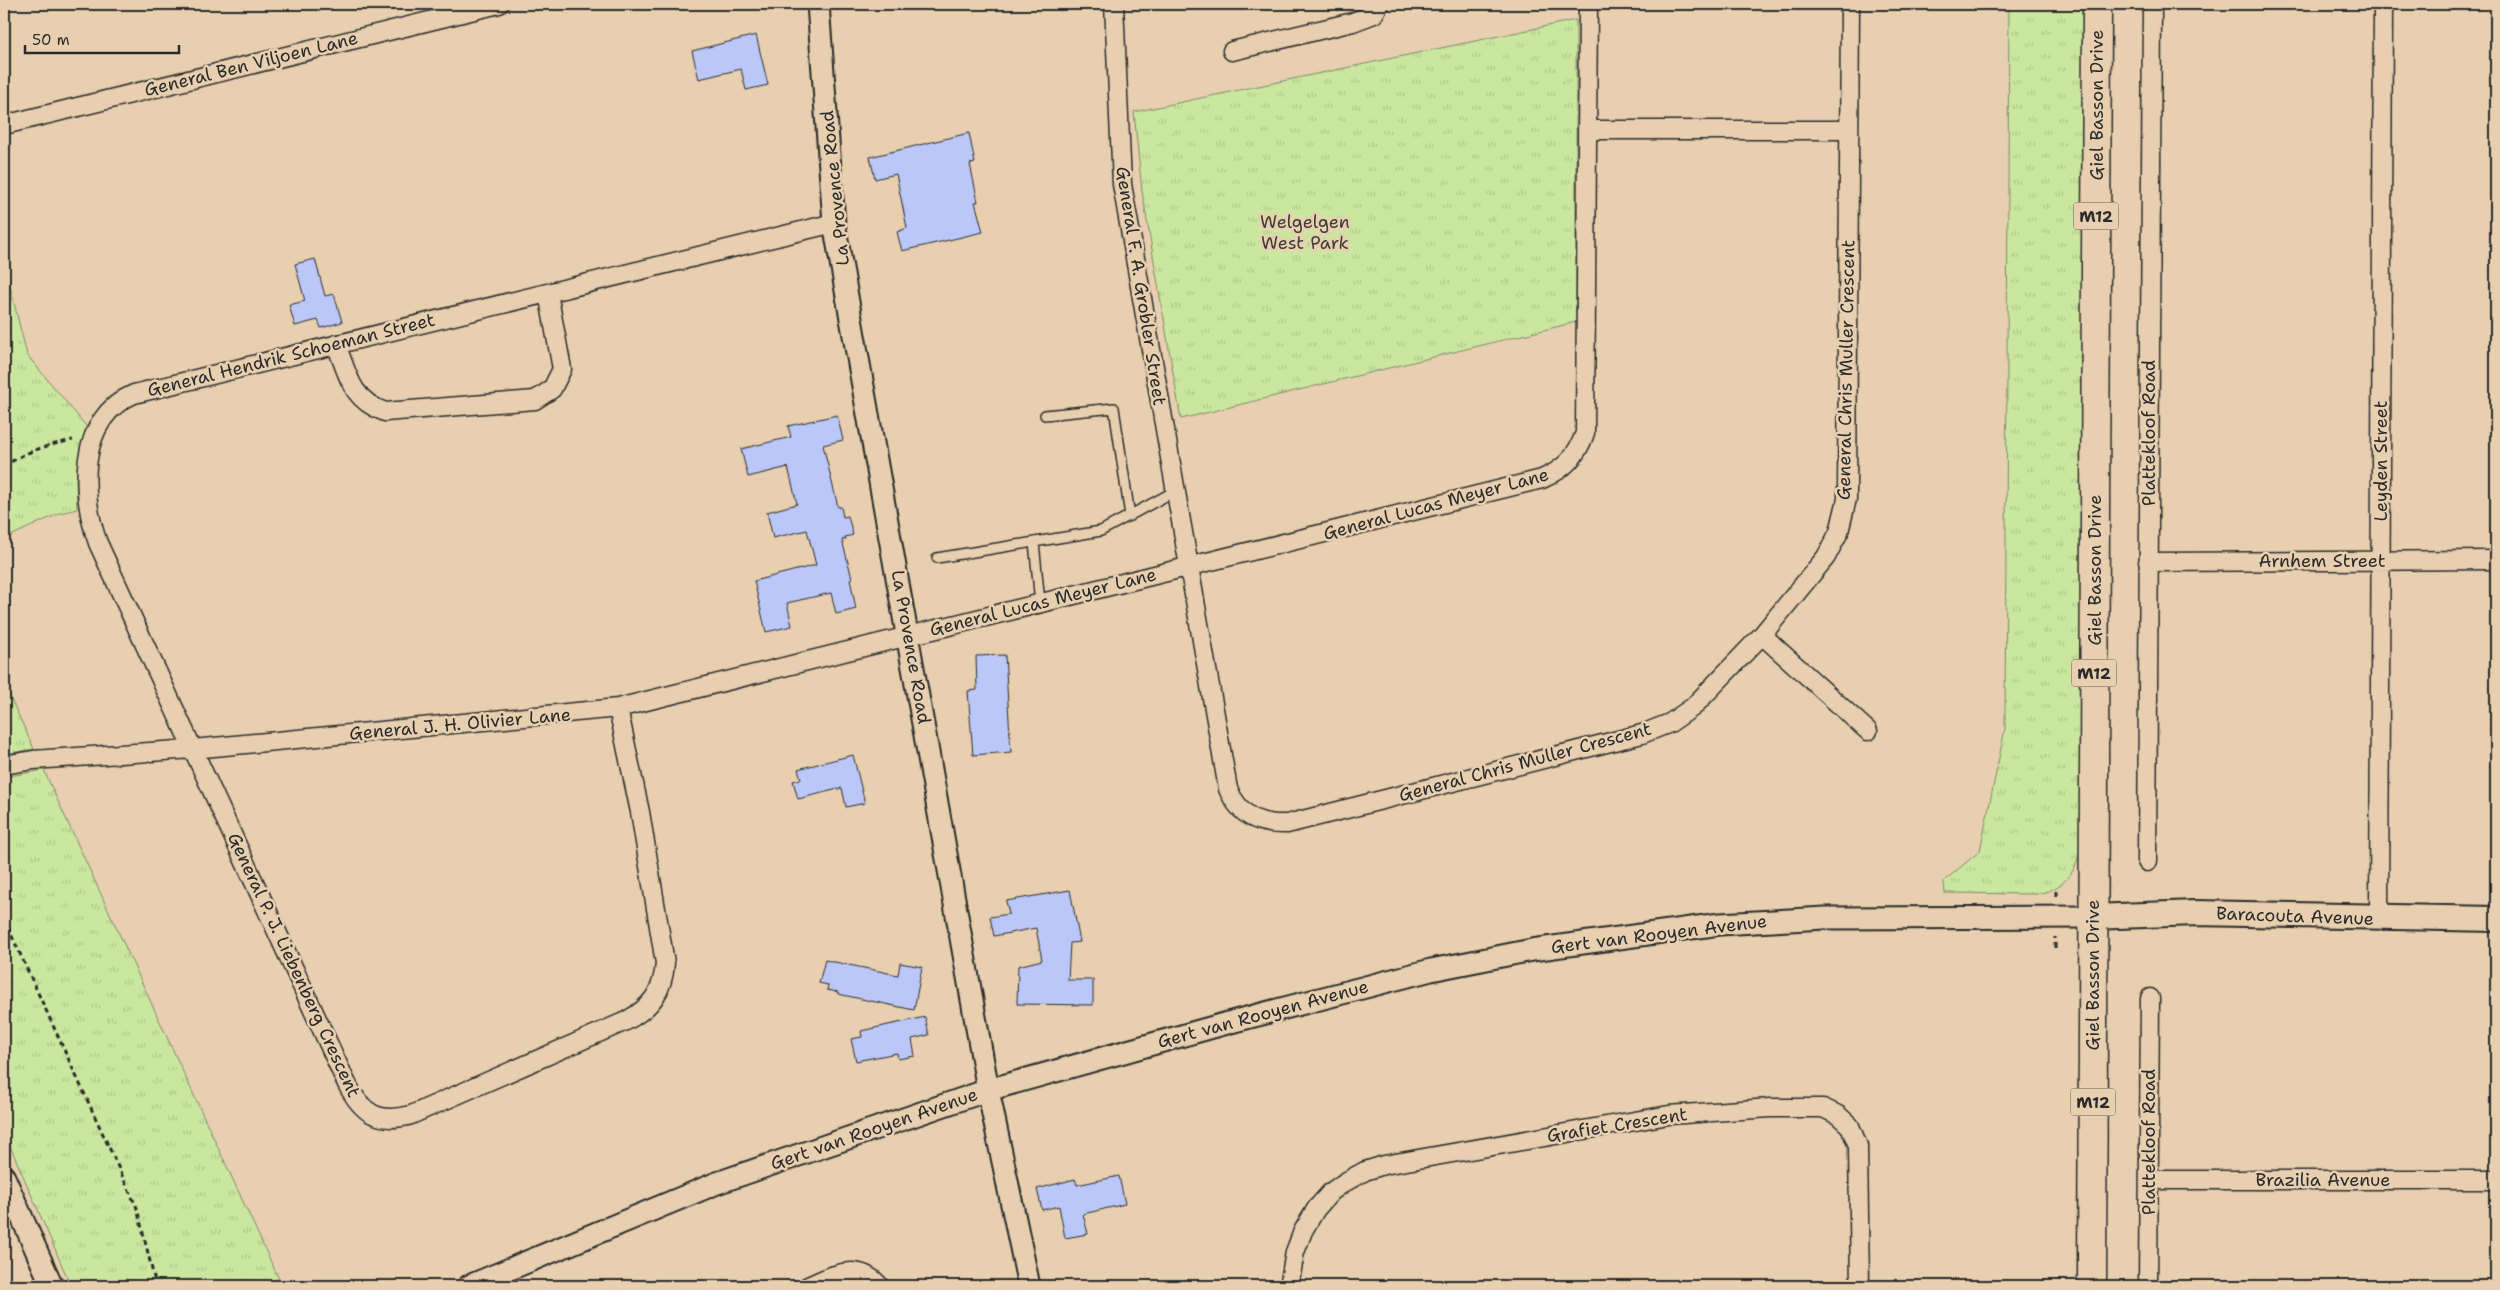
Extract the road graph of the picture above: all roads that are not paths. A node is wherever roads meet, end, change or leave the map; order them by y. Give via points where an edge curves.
1 (499, 4) edge
2 (818, 4) edge
3 (1114, 4) edge
4 (1379, 4) edge
5 (1588, 4) edge
6 (1850, 4) edge
7 (2097, 4) edge
8 (2152, 4) edge
9 (2383, 4) edge
10 (1232, 51) dead end
11 (4, 125) edge
12 (1588, 130) junction
13 (1849, 130) junction
14 (834, 223) junction
15 (548, 293) junction
16 (336, 344) junction
17 (1046, 416) dead end
18 (1176, 491) junction
19 (1130, 516) junction
20 (1034, 542) junction
21 (938, 558) dead end
22 (2496, 560) edge
23 (2380, 561) junction
24 (2148, 562) junction
25 (1189, 566) junction
26 (1040, 603) junction
27 (909, 635) junction
28 (1762, 635) junction
29 (618, 708) junction
30 (1868, 731) dead end
31 (193, 749) junction
32 (4, 765) edge
33 (2147, 862) dead end
34 (2093, 917) junction
35 (2379, 918) junction
36 (2496, 919) edge
37 (2150, 998) dead end
38 (988, 1090) junction
39 (4, 1177) edge
40 (2149, 1180) junction
41 (2496, 1180) edge
42 (52, 1286) edge
43 (469, 1286) edge
44 (808, 1286) edge
45 (880, 1286) edge
46 (1029, 1286) edge
47 (1289, 1286) edge
48 (1860, 1286) edge
49 (2092, 1286) edge
50 (2148, 1286) edge

1 - 11 street, General Ben Viljoen Lane
2 - 14 street, La Provence Road
3 - 18 street, General F. A. Grobler Street via 1122,184
4 - 10 street via 1374,14 1353,22
5 - 12 street, General Lucas Meyer Lane
6 - 13 street, General Chris Muller Crescent
7 - 34 main road, Giel Basson Drive / M12
8 - 24 street, Plattekloof Road
9 - 23 street, Leyden Street
12 - 13 street
12 - 25 street, General Lucas Meyer Lane via 1585,433 1576,454 1567,464 1542,479
13 - 28 street, General Chris Muller Crescent via 1847,499 1839,532 1826,557
14 - 15 street, General Hendrik Schoeman Street
14 - 27 street, La Provence Road
15 - 16 street, General Hendrik Schoeman Street
15 - 16 street via 562,369 552,389 535,400 385,412 372,408 359,398
16 - 31 street, General Hendrik Schoeman Street via 134,394 106,412 94,436 86,491 90,521
17 - 19 lane via 1114,408
18 - 19 lane
18 - 25 street, General F. A. Grobler Street
19 - 20 lane via 1101,531
20 - 21 lane
20 - 26 lane
22 - 23 street, Arnhem Street
23 - 24 street, Arnhem Street
23 - 35 street, Leyden Street
24 - 33 street, Plattekloof Road
25 - 26 street, General Lucas Meyer Lane
25 - 28 street, General Chris Muller Crescent via 1228,789 1242,811 1255,821 1270,824 1287,824 1642,734 1670,723 1692,707
26 - 27 street, General Lucas Meyer Lane
27 - 29 street, General J. H. Olivier Lane
27 - 38 street, La Provence Road
28 - 30 street
29 - 31 street, General J. H. Olivier Lane
29 - 31 street, General P. J. Liebenberg Crescent via 640,812 665,963 660,990 643,1012 424,1110 399,1118 372,1114 355,1099
31 - 32 street, General J. H. Olivier Lane via 33,760
34 - 35 main road, Baracouta Avenue via 2194,913
34 - 38 street, Gert van Rooyen Avenue via 1825,918 1720,924 1621,936 1431,970
34 - 49 main road, Giel Basson Drive / M12
35 - 36 main road, Baracouta Avenue
37 - 40 street, Plattekloof Road
38 - 43 street, Gert van Rooyen Avenue via 717,1183
38 - 46 street, La Provence Road
39 - 42 street
40 - 41 street, Brazilia Avenue
40 - 50 street, Plattekloof Road
44 - 45 street via 840,1272 862,1273 872,1277
47 - 48 street, Grafiet Crescent via 1295,1252 1316,1208 1331,1192 1365,1171 1442,1154 1669,1116 1770,1108 1823,1108 1850,1126 1858,1146

